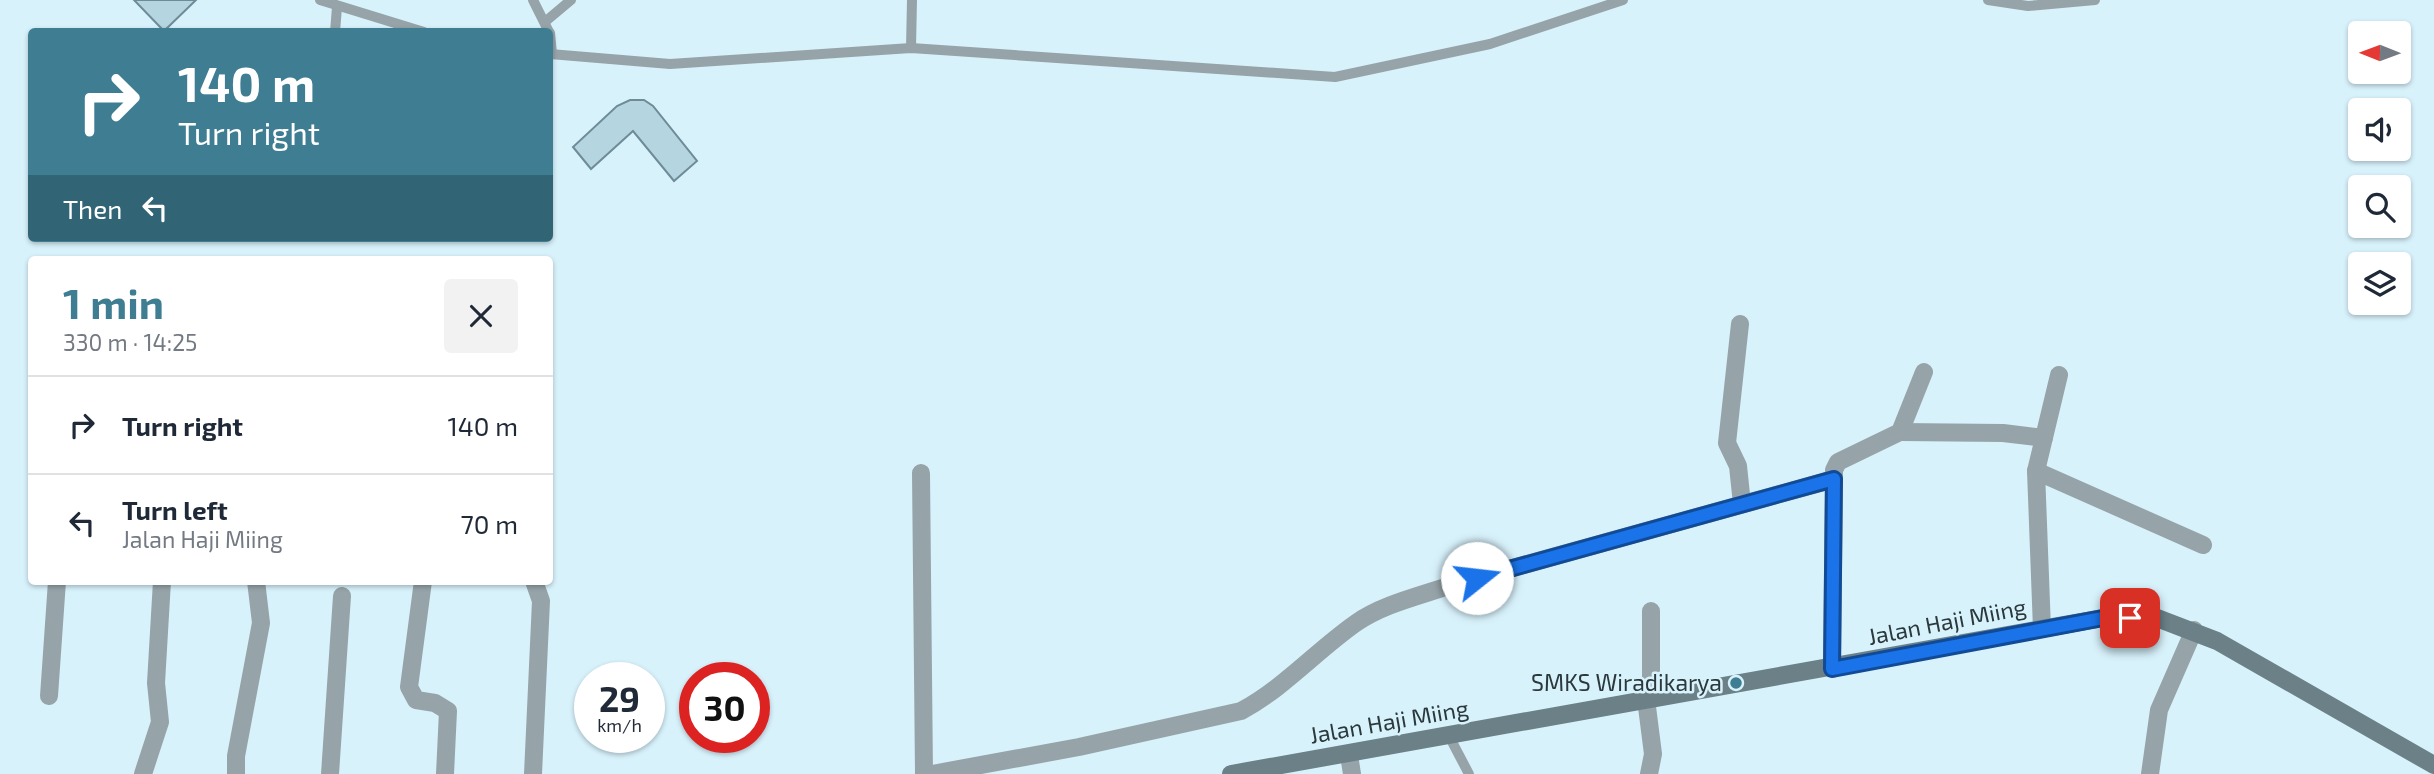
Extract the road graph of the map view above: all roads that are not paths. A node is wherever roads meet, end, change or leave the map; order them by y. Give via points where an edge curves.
1 (320, 0) edge
2 (533, 0) edge
3 (571, 0) edge
4 (912, 0) edge
5 (1623, 0) edge
6 (1988, 0) edge
7 (2095, 0) edge
8 (337, 8) junction
9 (546, 21) junction
10 (335, 28) edge
11 (410, 28) edge
12 (548, 28) edge
13 (911, 48) junction
14 (553, 54) edge
15 (1740, 324) dead end
16 (1924, 372) dead end
17 (2059, 375) dead end
18 (1900, 432) junction
19 (2044, 438) junction
20 (2036, 471) junction
21 (921, 473) dead end
22 (1834, 479) junction
23 (1741, 504) junction
24 (2203, 545) dead end
25 (57, 585) edge
26 (162, 585) edge
27 (256, 585) edge
28 (423, 585) edge
29 (535, 585) edge
30 (342, 596) dead end
31 (1651, 611) dead end
32 (2042, 629) junction
33 (2194, 630) junction
34 (1832, 669) junction
35 (49, 696) dead end
36 (1649, 698) junction
37 (1449, 736) junction
38 (1349, 755) junction
39 (2434, 765) edge
40 (1254, 772) edge
41 (147, 774) edge
42 (236, 774) edge
43 (330, 774) edge
44 (445, 774) edge
45 (533, 774) edge
46 (924, 774) edge
47 (932, 774) edge
48 (1231, 774) edge
49 (1352, 774) edge
50 (1469, 774) edge
51 (1649, 774) edge
52 (2150, 774) edge

1 - 8 lane
2 - 9 lane
3 - 9 lane
4 - 13 lane
5 - 13 lane via 1490,44 1335,77
6 - 7 lane via 2028,6
8 - 10 lane
8 - 11 lane
9 - 12 lane
13 - 14 lane via 670,64
15 - 23 street via 1727,443 1738,466
16 - 18 street
17 - 19 street
18 - 19 street
18 - 22 street via 1838,462
19 - 20 street
20 - 24 street
20 - 32 street
21 - 46 street
22 - 23 street
22 - 34 street
23 - 47 street via 1400,603 1358,621 1262,700 1241,711
25 - 35 street
26 - 41 street via 156,683 160,722
27 - 42 street via 261,623
28 - 44 street via 410,687 416,700 449,711
29 - 45 street via 541,601
30 - 43 street
31 - 36 street
32 - 33 main road, Jalan Haji Miing via 2103,618 2158,618
32 - 34 main road, Jalan Haji Miing
33 - 39 main road, Jalan Haji Miing
33 - 52 street via 2159,710
34 - 36 main road, Jalan Haji Miing
36 - 37 main road, Jalan Haji Miing
36 - 51 street via 1653,754
37 - 38 main road, Jalan Haji Miing
37 - 50 lane
38 - 40 main road, Jalan Haji Miing
38 - 49 street
40 - 48 main road, Jalan Haji Miing

